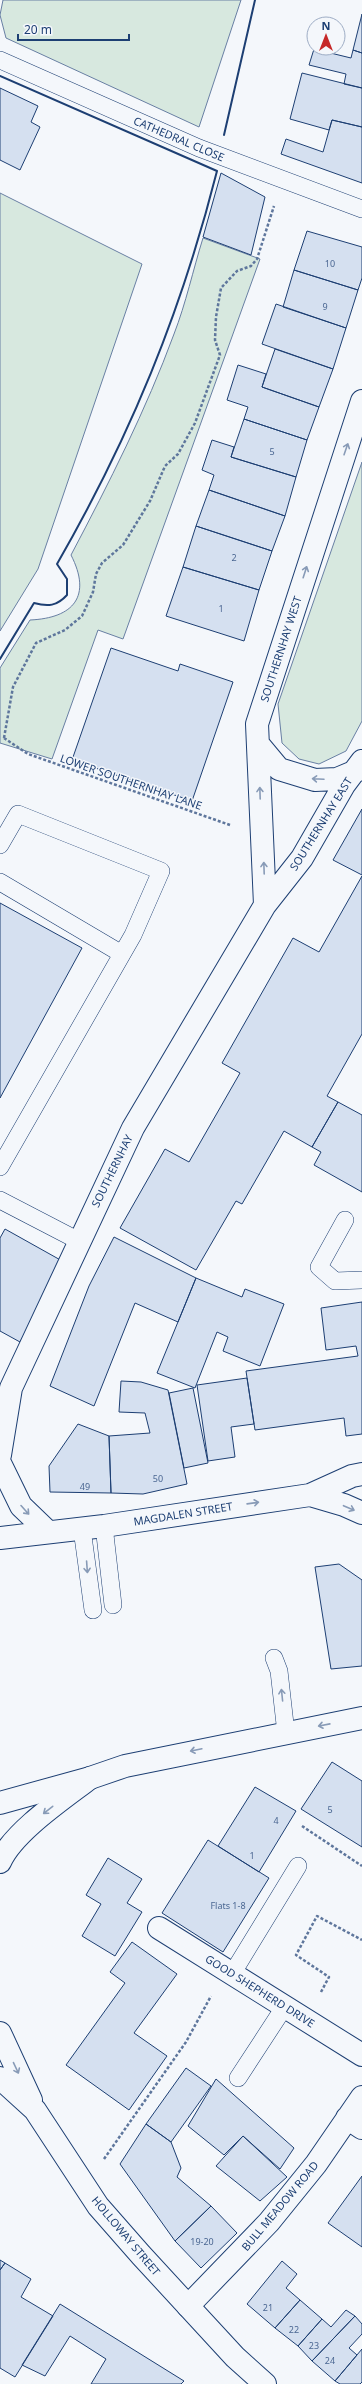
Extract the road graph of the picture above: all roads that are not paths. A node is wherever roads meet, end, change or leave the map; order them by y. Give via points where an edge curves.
1 (0, 60) edge
2 (362, 209) edge
3 (362, 401) edge
4 (258, 745) junction
5 (359, 766) edge
6 (0, 845) edge
7 (0, 882) edge
8 (265, 905) junction
9 (122, 954) junction
10 (0, 1167) edge
11 (0, 1200) edge
12 (345, 1220) dead end
13 (79, 1241) junction
14 (362, 1280) edge
15 (0, 1455) edge
16 (0, 1463) edge
17 (362, 1474) edge
18 (310, 1495) junction
19 (362, 1513) edge
20 (104, 1526) junction
21 (82, 1528) junction
22 (48, 1532) junction
23 (0, 1538) edge
24 (113, 1605) dead end
25 (93, 1610) dead end
26 (274, 1658) dead end
27 (362, 1718) edge
28 (286, 1733) junction
29 (90, 1778) junction
30 (0, 1803) edge
31 (0, 1862) edge
32 (298, 1866) dead end
33 (159, 1928) dead end
34 (229, 1972) junction
35 (285, 2006) junction
36 (0, 2033) edge
37 (362, 2055) edge
38 (0, 2078) edge
39 (238, 2078) dead end
40 (362, 2097) edge
41 (35, 2110) junction
42 (355, 2123) edge
43 (188, 2306) junction
44 (265, 2384) edge

1 - 2 lane, CATHEDRAL CLOSE via 199,148
4 -> 3 street, SOUTHERNHAY WEST via 257,724
5 -> 4 street via 337,779 315,780 279,768
8 -> 4 street, SOUTHERNHAY WEST
5 - 8 street, SOUTHERNHAY EAST via 344,784 302,858
6 - 9 lane via 18,814 160,871 133,935
7 - 9 lane
8 - 13 street, SOUTHERNHAY via 133,1128
9 - 10 lane
11 - 13 lane
12 - 14 lane via 319,1267 335,1281
13 - 15 street, SOUTHERNHAY via 11,1388
16 -> 22 street via 21,1506
17 - 18 street, MAGDALEN STREET
18 -> 19 street
20 -> 18 street, MAGDALEN STREET
20 - 21 street, MAGDALEN STREET
20 - 24 lane
21 - 22 street, MAGDALEN STREET
21 -> 25 lane
22 - 23 street, MAGDALEN STREET
28 -> 26 lane via 279,1671
27 -> 28 street
28 -> 29 street via 125,1766
29 - 30 street
29 -> 31 street via 45,1813 10,1847
32 - 34 lane
33 - 34 street, GOOD SHEPHERD DRIVE
34 - 35 street, GOOD SHEPHERD DRIVE
35 - 37 street, GOOD SHEPHERD DRIVE
35 - 39 lane
36 -> 41 street
38 - 41 street, HOLLOWAY STREET
40 - 42 street, BULL MEADOW ROAD
41 - 43 street, HOLLOWAY STREET via 98,2206
42 - 43 street, BULL MEADOW ROAD via 316,2164 269,2222
43 - 44 street, HOLLOWAY STREET via 235,2357

